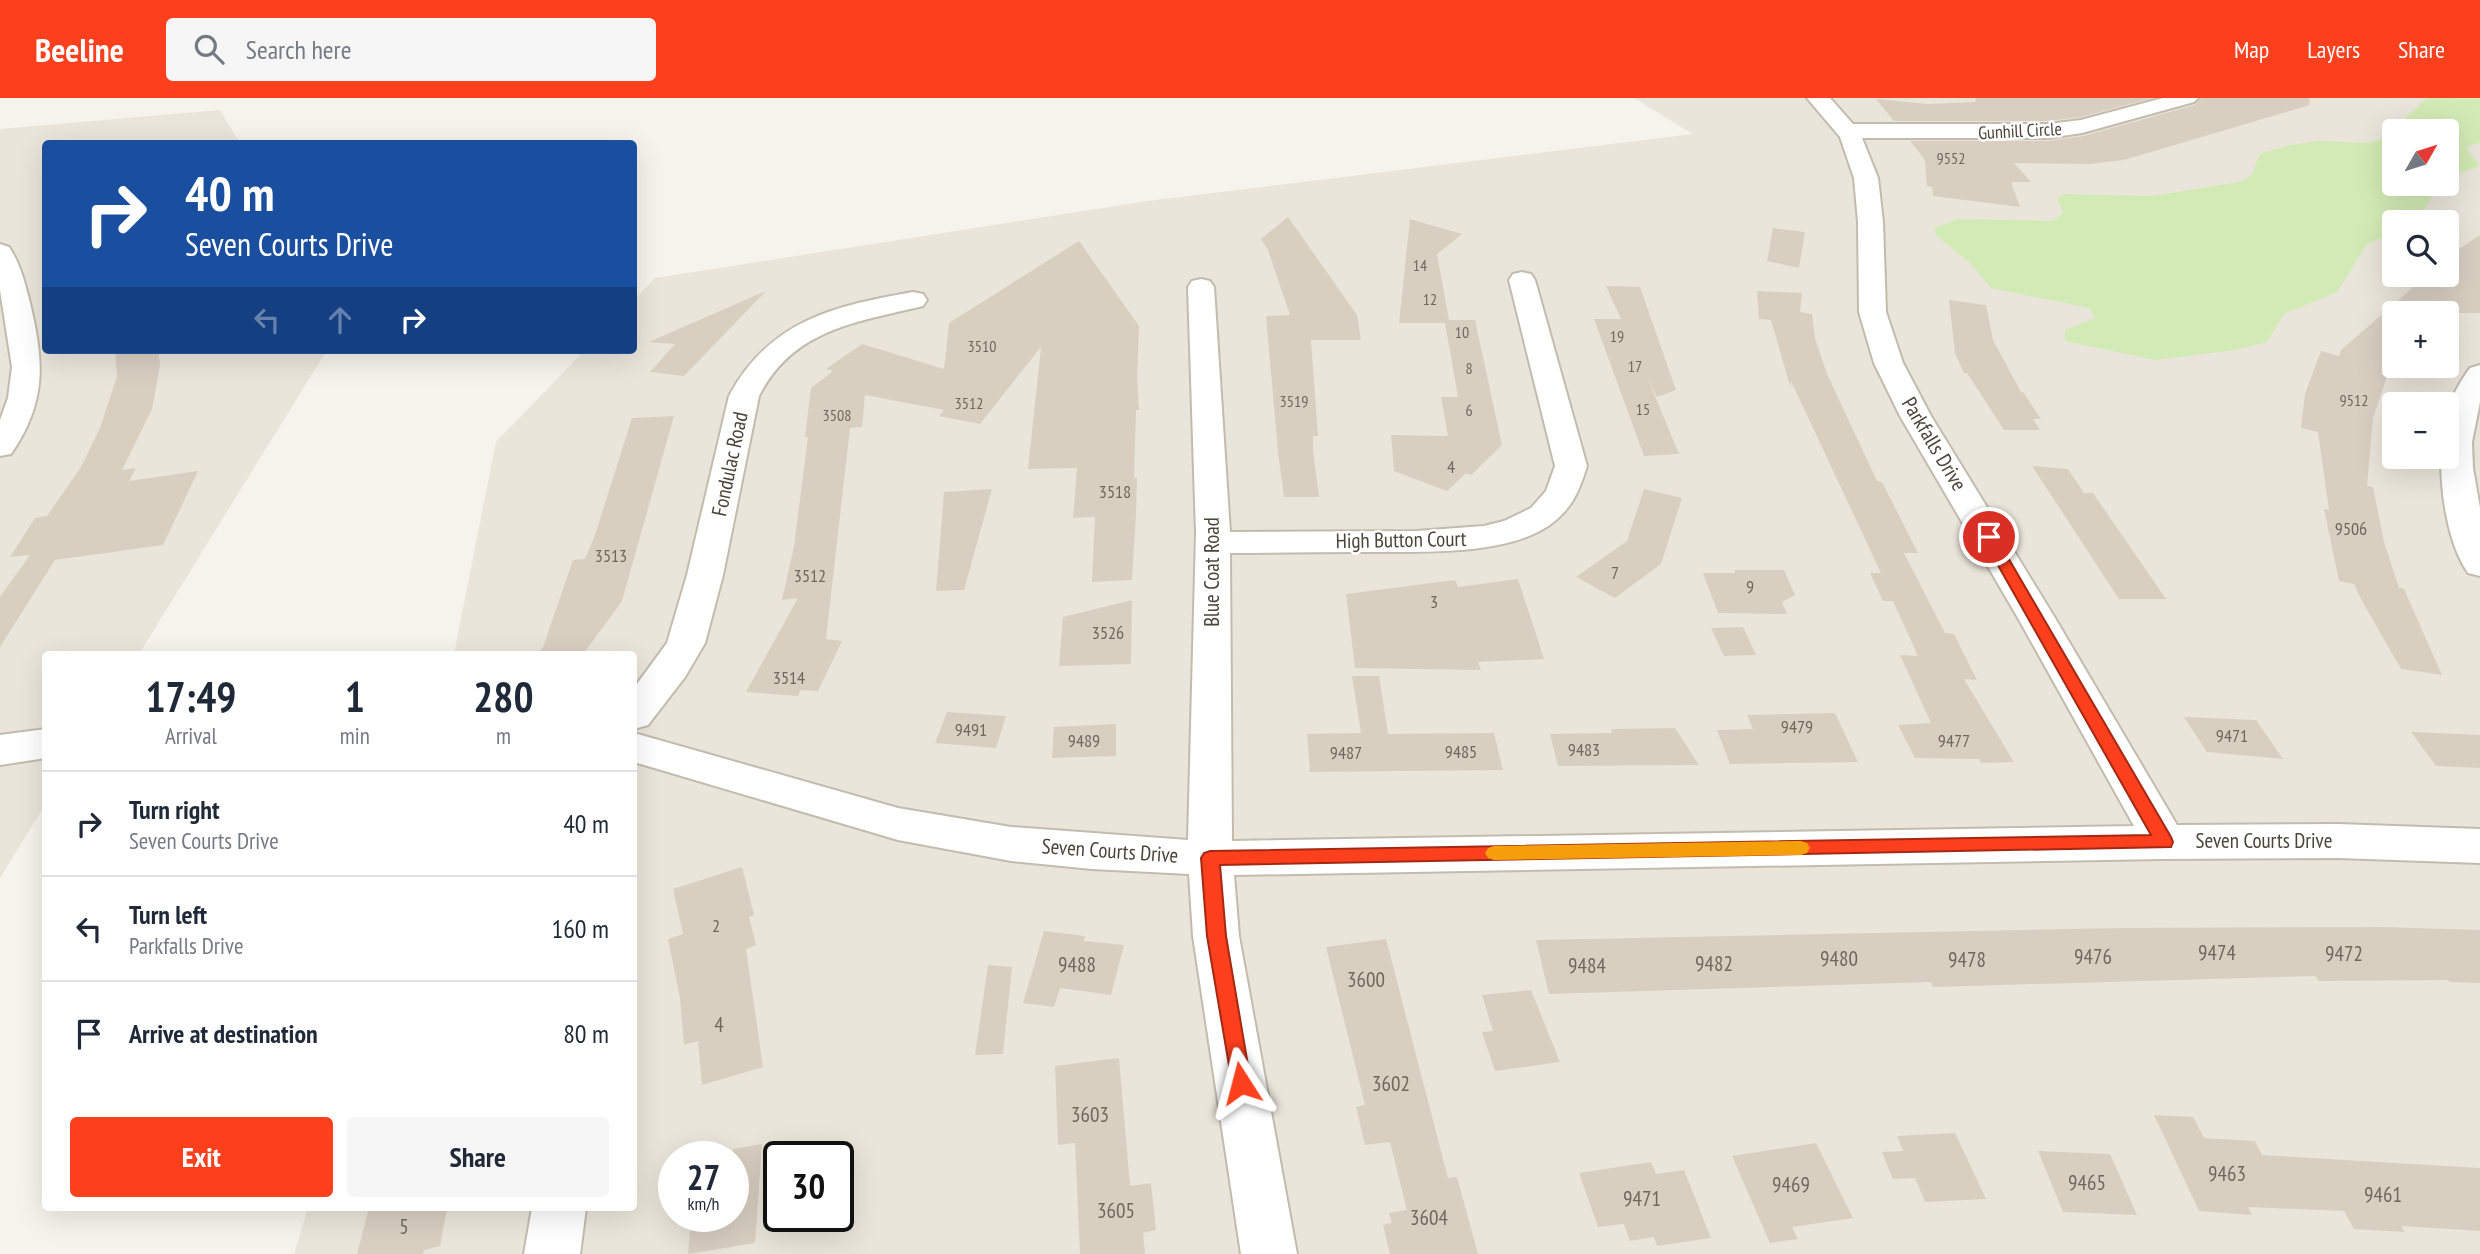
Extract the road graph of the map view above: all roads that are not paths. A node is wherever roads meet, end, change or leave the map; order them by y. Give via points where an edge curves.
1 (1818, 98) edge
2 (2180, 99) edge
3 (1849, 131) junction
4 (0, 252) edge
5 (1522, 280) dead end
6 (1201, 287) dead end
7 (913, 300) dead end
8 (2480, 374) edge
9 (0, 447) edge
10 (2474, 526) edge
11 (1213, 543) junction
12 (2480, 565) edge
13 (637, 711) edge
14 (42, 744) edge
15 (637, 749) edge
16 (0, 750) edge
17 (2164, 842) junction
18 (2480, 846) edge
19 (1210, 858) junction
20 (559, 1211) edge
21 (552, 1254) edge
22 (1269, 1254) edge

1 - 3 street, Parkfalls Drive
2 - 3 street, Gunhill Circle via 2082,127 2048,131
3 - 17 street, Parkfalls Drive via 1868,181 1871,307 1889,363
4 - 9 street via 10,271 27,356 26,390 12,431
5 - 11 street, High Button Court via 1571,466 1566,490 1547,510 1514,529 1469,540
6 - 11 street, Blue Coat Road
7 - 13 street, Fondulac Road via 805,332 772,353 751,379 686,643
8 - 10 street via 2465,402 2458,432 2460,504
10 - 12 street
11 - 19 street, Blue Coat Road
14 - 16 street
15 - 19 street, Seven Courts Drive via 898,824 1011,844
17 - 18 street, Seven Courts Drive
17 - 19 street, Seven Courts Drive
19 - 22 street, Blue Coat Road via 1216,936
20 - 21 street

